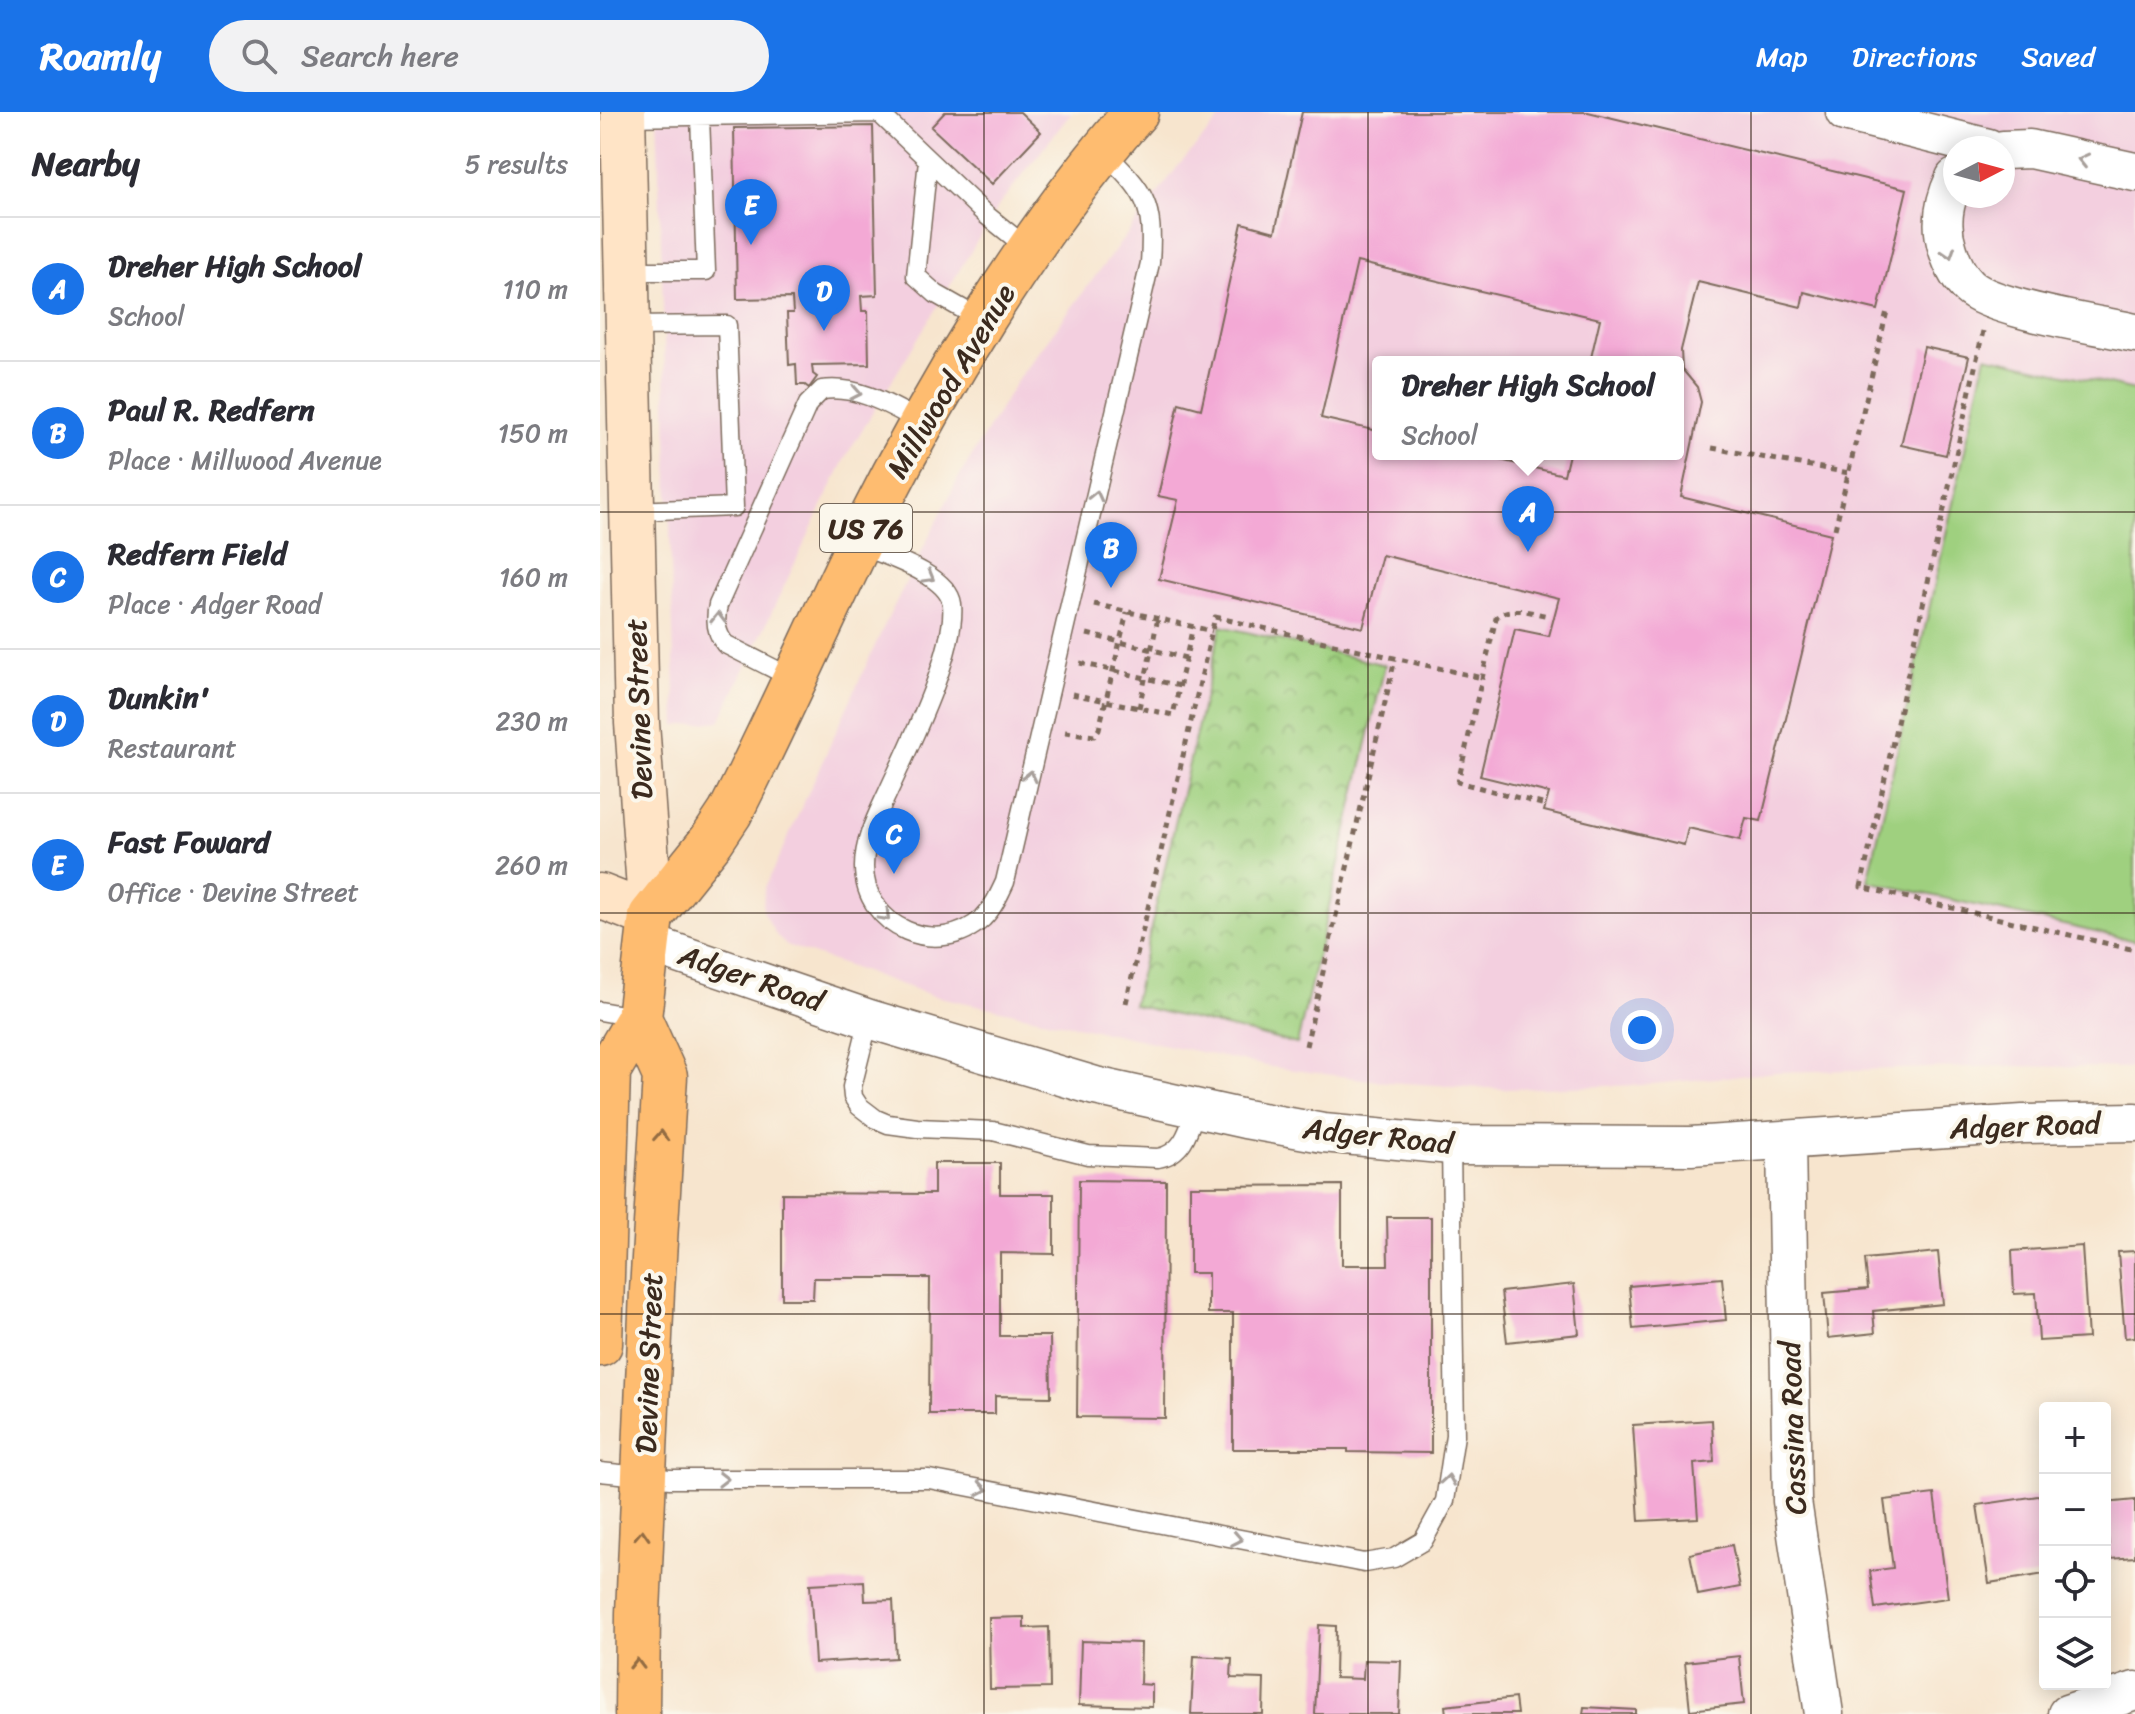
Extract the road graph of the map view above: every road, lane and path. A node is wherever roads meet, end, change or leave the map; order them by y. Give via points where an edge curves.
1 (1136, 112) edge
2 (1845, 112) edge
3 (854, 113) edge
4 (624, 115) edge
5 (700, 117) junction
6 (1943, 137) edge
7 (2015, 150) edge
8 (1104, 152) junction
9 (928, 160) junction
10 (2135, 172) edge
11 (1943, 208) edge
12 (1031, 251) junction
13 (621, 297) edge
14 (1887, 311) dead end
15 (984, 321) junction
16 (1983, 330) dead end
17 (2135, 333) edge
18 (923, 423) junction
19 (1712, 448) dead end
20 (1849, 473) junction
21 (734, 507) junction
22 (633, 511) junction
23 (758, 517) junction
24 (1835, 529) dead end
25 (858, 544) junction
26 (1093, 604) dead end
27 (1127, 612) junction
28 (1549, 616) dead end
29 (1158, 618) junction
30 (1193, 626) junction
31 (1212, 631) junction
32 (1086, 634) dead end
33 (1120, 642) junction
34 (1152, 650) junction
35 (1186, 658) junction
36 (1395, 659) junction
37 (1079, 662) dead end
38 (1113, 670) junction
39 (1145, 678) junction
40 (1482, 678) junction
41 (794, 679) junction
42 (1180, 686) junction
43 (1071, 694) dead end
44 (1106, 701) junction
45 (1139, 708) junction
46 (1062, 732) dead end
47 (1542, 804) dead end
48 (600, 896) edge
49 (649, 930) junction
50 (2135, 950) edge
51 (1126, 1003) dead end
52 (619, 1015) edge
53 (869, 1019) junction
54 (1306, 1046) dead end
55 (1196, 1109) junction
56 (2135, 1122) edge
57 (1786, 1140) junction
58 (1451, 1145) junction
59 (624, 1194) edge
60 (602, 1286) junction
61 (652, 1291) junction
62 (600, 1344) edge
63 (600, 1472) edge
64 (645, 1475) junction
65 (2135, 1691) edge
66 (637, 1714) edge
67 (1824, 1714) edge
68 (2067, 1714) edge

1 - 8 main road, Millwood Avenue / US 76
2 - 6 street
3 - 5 lane
3 - 9 lane via 879,113
4 - 5 lane
4 - 13 main road, Devine Street
5 - 13 lane via 706,271
10 -> 7 street
8 - 12 main road, Millwood Avenue / US 76
25 -> 8 lane via 924,573 950,596 944,653 869,834 864,870 872,901 889,923 924,937 949,935 984,917 1005,882 1150,263 1145,199
9 - 12 lane
9 - 15 lane via 916,276
11 -> 17 street via 1944,239 1969,288 1992,301
12 - 15 main road, Millwood Avenue / US 76
13 - 21 lane via 727,325
13 - 22 main road, Devine Street
14 - 20 path
15 - 18 main road, Millwood Avenue / US 76
16 - 50 path via 1861,887
23 -> 18 lane via 808,404 822,390 873,396
18 - 25 main road, Millwood Avenue / US 76
19 - 20 path
20 - 24 path
21 - 22 lane
21 - 23 lane
22 - 49 main road, Devine Street via 637,723
41 -> 23 lane via 725,644 716,626 718,605
25 - 41 main road, Millwood Avenue / US 76
26 - 27 path
27 - 29 path
27 - 33 path
28 - 40 path via 1518,610 1501,613
29 - 30 path
29 - 34 path
30 - 31 path
30 - 35 path
31 - 36 path via 1215,617
31 - 51 path
32 - 33 path
33 - 34 path
33 - 38 path
34 - 35 path
34 - 39 path
35 - 42 path
36 - 40 path
36 - 54 path
37 - 38 path
38 - 39 path
38 - 44 path
39 - 42 path
39 - 45 path
40 - 47 path via 1458,782
41 - 49 main road, Millwood Avenue / US 76 via 730,813
42 - 45 path via 1173,715
43 - 44 path
44 - 45 path
44 - 46 path via 1094,736
48 - 49 main road
49 - 52 main road, Devine Street
49 - 53 street, Adger Road
52 - 59 main road, Devine Street via 608,1071
59 -> 52 main road, Devine Street via 665,1076
53 - 55 street, Adger Road via 1081,1082
53 - 55 lane via 852,1079 853,1097 868,1114 888,1124 993,1131 1088,1155 1158,1158 1184,1142
55 - 58 street, Adger Road via 1323,1133
56 - 57 street, Adger Road
57 - 58 street, Adger Road via 1691,1146
57 - 67 street, Cassina Road via 1792,1501
64 -> 58 lane via 929,1479 1364,1563 1394,1558 1423,1541 1445,1501 1455,1435
59 - 60 main road, Devine Street
59 - 61 main road, Devine Street
60 - 61 main road
60 - 62 main road, Devine Street
61 - 64 main road, Devine Street
63 - 64 lane
66 -> 64 main road, Devine Street
65 - 68 street

